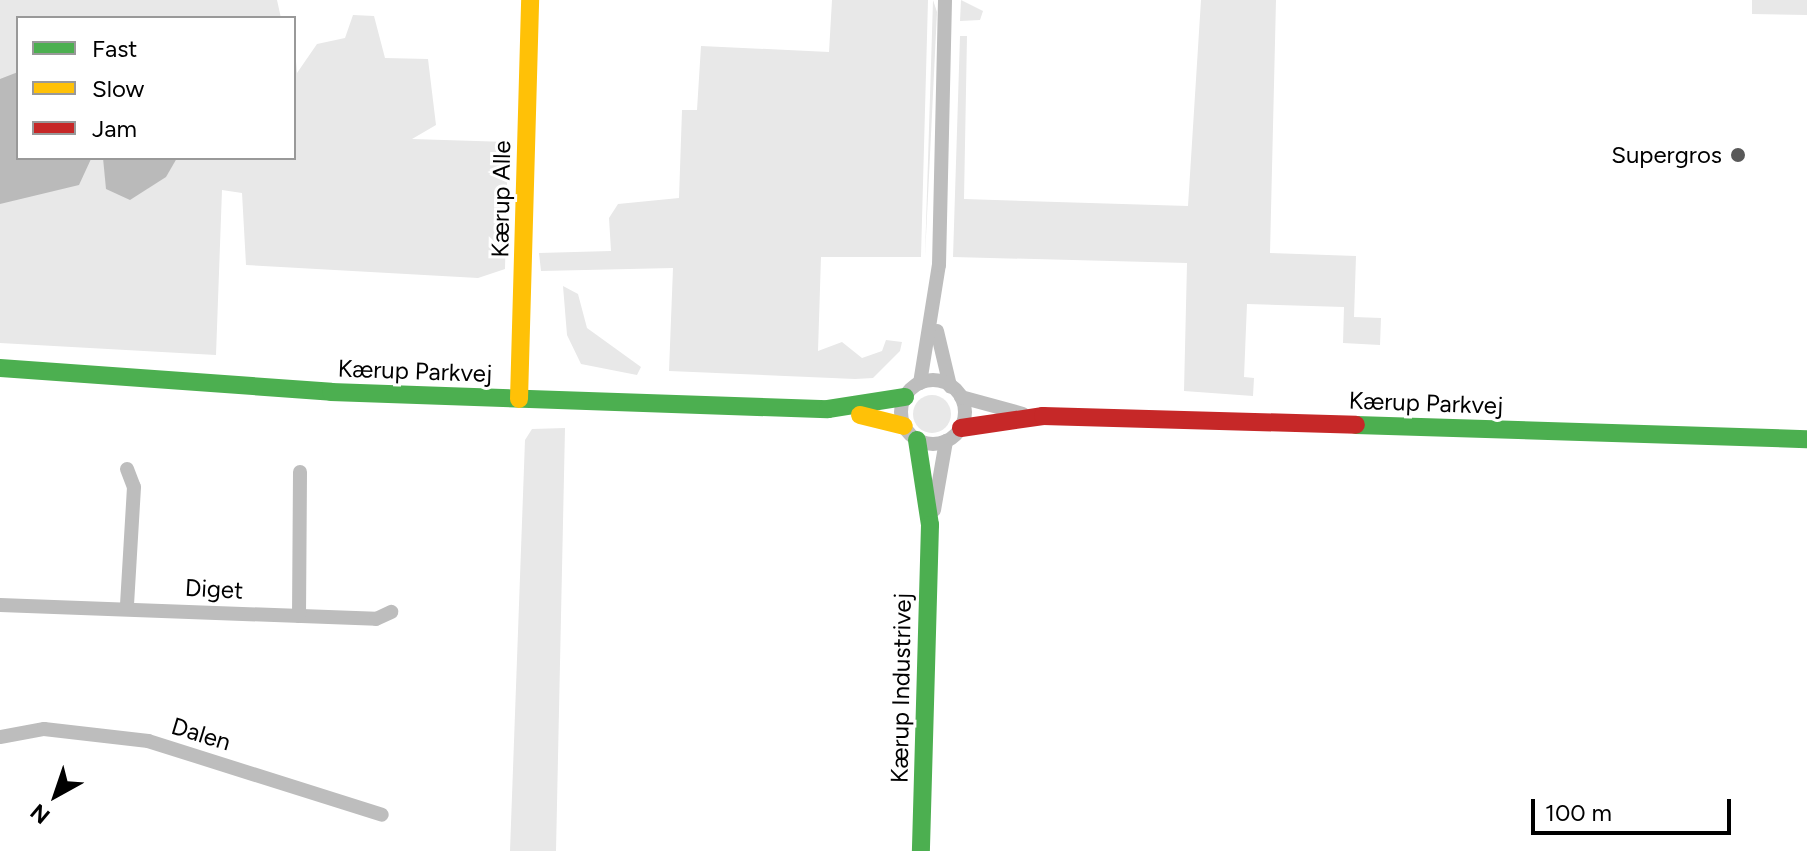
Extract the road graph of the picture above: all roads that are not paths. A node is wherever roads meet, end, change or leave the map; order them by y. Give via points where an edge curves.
1 (530, 0) edge
2 (945, 0) edge
3 (936, 307) junction
4 (0, 368) edge
5 (920, 383) junction
6 (950, 386) junction
7 (905, 397) junction
8 (961, 397) junction
9 (519, 399) junction
10 (828, 409) junction
11 (1043, 416) junction
12 (904, 426) junction
13 (961, 428) junction
14 (1807, 439) edge
15 (917, 440) junction
16 (946, 441) junction
17 (127, 469) dead end
18 (300, 472) dead end
19 (930, 525) junction
20 (0, 605) edge
21 (127, 606) junction
22 (391, 612) dead end
23 (299, 616) junction
24 (0, 737) edge
25 (382, 815) dead end
26 (921, 851) edge

1 - 9 street, Kærup Alle
2 - 3 street
3 - 5 street
3 - 6 street
4 - 9 street, Kærup Parkvej
5 - 6 street
5 - 7 street
6 - 8 street
7 - 10 street, Kærup Parkvej
7 - 12 street
8 - 11 street, Kærup Parkvej
8 - 13 street
9 - 10 street, Kærup Parkvej
10 - 12 street, Kærup Parkvej
11 - 13 street, Kærup Parkvej
11 - 14 street, Kærup Parkvej
12 - 15 street
13 - 16 street
15 - 16 street
15 - 19 street, Kærup Industrivej
16 - 19 street, Kærup Industrivej
17 - 21 street via 134,487
18 - 23 street
19 - 26 street, Kærup Industrivej
20 - 21 street, Diget
21 - 23 street, Diget
22 - 23 street, Diget via 376,619
24 - 25 street, Dalen via 44,729 148,741

